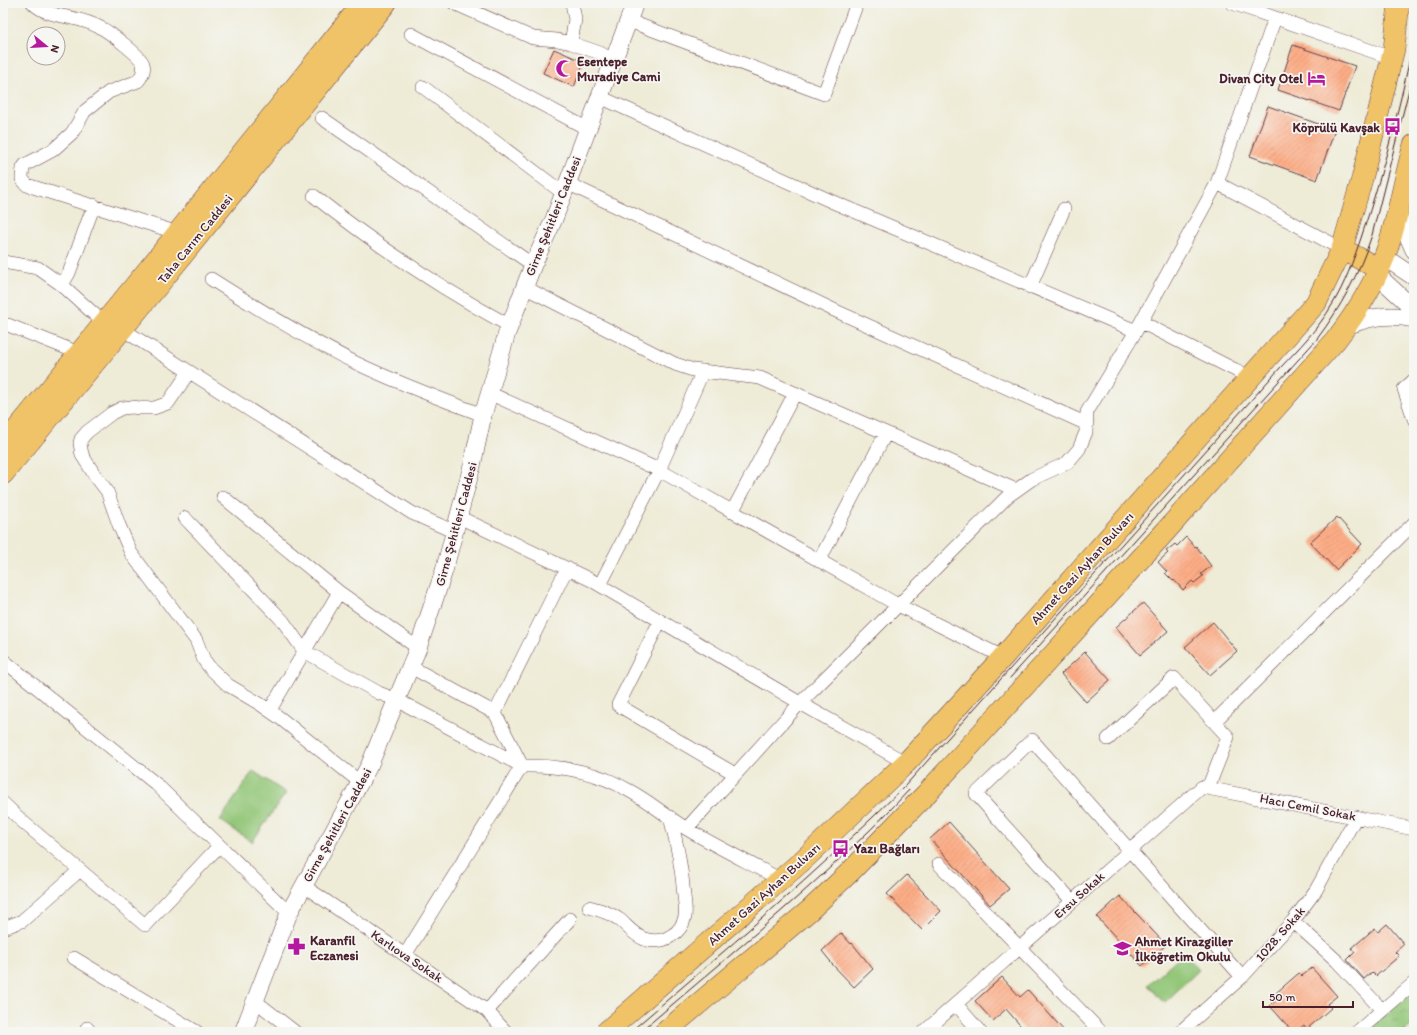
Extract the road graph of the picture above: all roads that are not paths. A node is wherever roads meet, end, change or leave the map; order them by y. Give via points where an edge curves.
1 (33, 3) edge
2 (363, 3) edge
3 (386, 3) edge
4 (454, 3) edge
5 (572, 3) edge
6 (635, 3) edge
7 (857, 3) edge
8 (1232, 3) edge
9 (1399, 3) edge
10 (1274, 18) junction
11 (629, 21) junction
12 (411, 34) dead end
13 (571, 43) junction
14 (1392, 58) junction
15 (614, 61) junction
16 (423, 87) dead end
17 (600, 97) junction
18 (322, 118) dead end
19 (588, 129) junction
20 (1414, 145) edge
21 (1217, 183) junction
22 (565, 188) junction
23 (314, 196) dead end
24 (94, 205) junction
25 (1064, 209) dead end
26 (1397, 212) junction
27 (178, 233) junction
28 (1342, 249) junction
29 (1414, 250) edge
30 (3, 262) edge
31 (533, 265) junction
32 (1380, 267) junction
33 (1414, 277) edge
34 (211, 279) dead end
35 (62, 285) junction
36 (524, 287) junction
37 (1030, 287) junction
38 (1414, 309) edge
39 (1414, 319) edge
40 (3, 324) edge
41 (113, 326) junction
42 (510, 326) junction
43 (1138, 326) junction
44 (1347, 326) junction
45 (79, 353) junction
46 (189, 372) junction
47 (703, 372) junction
48 (1251, 378) junction
49 (1414, 380) edge
50 (489, 393) junction
51 (794, 393) junction
52 (483, 415) junction
53 (1414, 419) edge
54 (1087, 424) junction
55 (886, 434) junction
56 (3, 446) edge
57 (659, 470) junction
58 (3, 474) edge
59 (1016, 490) junction
60 (223, 497) dead end
61 (732, 512) junction
62 (185, 518) dead end
63 (1414, 523) edge
64 (457, 524) junction
65 (819, 561) junction
66 (568, 568) junction
67 (600, 585) junction
68 (339, 592) junction
69 (898, 605) junction
70 (660, 621) junction
71 (418, 648) junction
72 (304, 651) junction
73 (1003, 657) junction
74 (3, 660) edge
75 (411, 667) junction
76 (397, 700) junction
77 (800, 703) junction
78 (270, 710) junction
79 (495, 713) junction
80 (1214, 722) junction
81 (1108, 739) dead end
82 (906, 763) junction
83 (522, 766) junction
84 (736, 774) junction
85 (361, 782) junction
86 (1205, 787) junction
87 (3, 803) edge
88 (670, 817) junction
89 (1356, 817) junction
90 (687, 828) junction
91 (1414, 829) edge
92 (219, 846) junction
93 (1130, 850) junction
94 (939, 864) dead end
95 (80, 870) junction
96 (781, 880) junction
97 (304, 886) junction
98 (1072, 901) junction
99 (589, 907) dead end
100 (289, 913) junction
101 (570, 919) dead end
102 (1293, 921) junction
103 (3, 928) edge
104 (1020, 948) junction
105 (405, 955) junction
106 (74, 958) dead end
107 (1242, 977) junction
108 (1414, 983) edge
109 (254, 1000) junction
110 (956, 1004) junction
111 (1382, 1010) junction
112 (487, 1011) junction
113 (197, 1032) edge
114 (243, 1032) edge
115 (295, 1032) edge
116 (506, 1032) edge
117 (606, 1032) edge
118 (665, 1032) edge
119 (924, 1032) edge
120 (980, 1032) edge
121 (1101, 1032) edge
122 (1180, 1032) edge
123 (1357, 1032) edge

1 - 24 street via 54,15 74,18 101,27 124,44 143,64 143,73 138,81 108,92 85,112 72,133 53,150 23,168 22,179 27,185
2 - 27 main road, Taha Carım Caddesi
3 - 41 main road, Taha Carım Caddesi
4 - 13 street via 533,38
5 - 13 street via 575,19
6 - 11 street, Girne Şehitleri Caddesi
7 - 11 street via 824,94
8 - 10 street
9 - 14 main road, Ahmet Gazi Ayhan Bulvarı
10 - 14 street
10 - 21 street
11 - 15 street, Girne Şehitleri Caddesi
12 - 19 street
13 - 15 street
14 - 28 main road, Ahmet Gazi Ayhan Bulvarı
15 - 17 street, Girne Şehitleri Caddesi
16 - 22 street
17 - 19 street, Girne Şehitleri Caddesi
17 - 37 street
18 - 31 street
19 - 22 street, Girne Şehitleri Caddesi
20 - 26 main road
21 - 28 street
21 - 43 street
22 - 31 street, Girne Şehitleri Caddesi
22 - 54 street
23 - 42 street via 399,260
24 - 27 street
24 - 35 street via 69,273
25 - 37 street
26 - 29 street
26 - 32 main road
27 - 41 main road, Taha Carım Caddesi
28 - 32 main road
28 - 48 main road, Ahmet Gazi Ayhan Bulvarı via 1316,304
30 - 35 street via 38,268
31 - 36 street, Girne Şehitleri Caddesi
32 - 33 street
32 - 38 street
32 - 44 main road
34 - 52 street via 280,322 356,363
35 - 41 street
36 - 42 street, Girne Şehitleri Caddesi
36 - 47 street via 675,364
37 - 43 street
39 - 44 street via 1379,317
40 - 45 street
41 - 45 main road, Taha Carım Caddesi
41 - 46 street
41 - 58 main road, Taha Carım Caddesi
42 - 50 street, Girne Şehitleri Caddesi
43 - 48 street
43 - 54 street via 1087,412
44 - 118 main road via 928,793 810,910
45 - 56 main road, Taha Carım Caddesi
46 - 64 street via 412,513
46 - 78 street via 168,403 147,408 127,407 112,413 84,435 80,443 81,452 107,491 131,553 196,640 204,660 228,685
47 - 51 street via 760,378
47 - 57 street
48 - 73 main road, Ahmet Gazi Ayhan Bulvarı
49 - 53 street via 1404,389
50 - 52 street, Girne Şehitleri Caddesi
50 - 57 street
51 - 55 street
51 - 61 street
52 - 64 street, Girne Şehitleri Caddesi
54 - 59 street via 1083,441 1067,463 1043,472
55 - 59 street
55 - 65 street
57 - 61 street
57 - 67 street
59 - 69 street
60 - 68 street
61 - 65 street
62 - 72 street via 280,616
63 - 80 street
64 - 66 street
64 - 71 street, Girne Şehitleri Caddesi via 436,598
65 - 69 street
66 - 67 street
66 - 79 street
67 - 70 street
68 - 71 street
68 - 72 street
69 - 73 street
69 - 77 street
70 - 77 street
70 - 84 street via 618,705
71 - 75 street, Girne Şehitleri Caddesi
72 - 76 street via 379,693
72 - 78 street
73 - 82 main road, Ahmet Gazi Ayhan Bulvarı
74 - 92 street via 156,784
75 - 76 street, Girne Şehitleri Caddesi
75 - 79 street
76 - 83 street
76 - 85 street, Girne Şehitleri Caddesi
77 - 82 street
77 - 84 street
78 - 85 street
79 - 83 street
80 - 81 street via 1174,678
80 - 86 street via 1228,737
82 - 96 main road, Ahmet Gazi Ayhan Bulvarı
83 - 88 street via 555,767 601,777 629,790
83 - 105 street
84 - 90 street
85 - 97 street, Girne Şehitleri Caddesi
86 - 89 street, Hacı Cemil Sokak
86 - 93 street, Ersu Sokak
87 - 95 street
88 - 90 street
88 - 99 street via 681,866 686,910 684,922 678,931 663,940 650,940 637,936 619,919
89 - 91 street, Hacı Cemil Sokak
89 - 102 street, 1028. Sokak via 1316,890
90 - 96 street
92 - 95 street via 145,925
92 - 100 street
93 - 98 street, Ersu Sokak
93 - 98 street via 1032,740 976,794
93 - 107 street
94 - 104 street
95 - 103 street via 22,921
96 - 117 main road, Ahmet Gazi Ayhan Bulvarı
97 - 100 street, Girne Şehitleri Caddesi
97 - 105 street, Karlıova Sokak
98 - 104 street, Ersu Sokak
100 - 109 street, Girne Şehitleri Caddesi
101 - 112 street
102 - 107 street, 1028. Sokak
102 - 111 street via 1337,961
104 - 110 street, Ersu Sokak
104 - 121 street
105 - 112 street, Karlıova Sokak
106 - 113 street
107 - 122 street, 1028. Sokak
108 - 111 street
109 - 114 street, Girne Şehitleri Caddesi
109 - 115 street
110 - 119 street, Ersu Sokak
110 - 120 street
111 - 123 street
112 - 116 street, Karlıova Sokak

